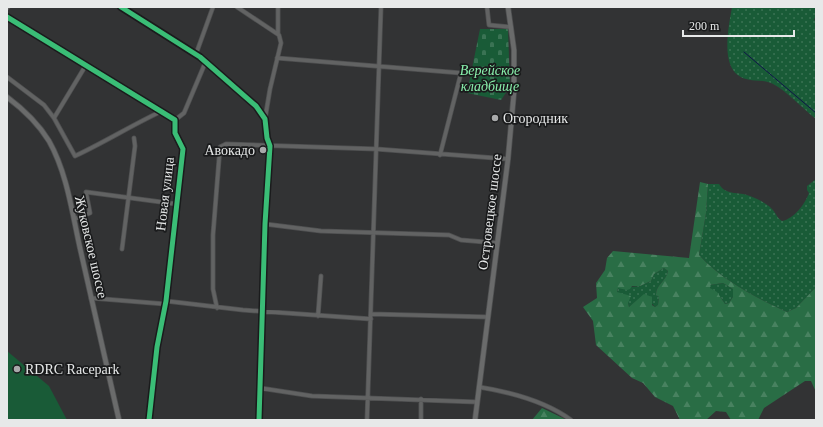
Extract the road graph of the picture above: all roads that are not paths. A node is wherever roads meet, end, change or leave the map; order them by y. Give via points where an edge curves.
1 (121, 7) edge
2 (213, 7) edge
3 (238, 7) edge
4 (278, 7) edge
5 (381, 7) edge
6 (487, 7) edge
7 (508, 7) edge
8 (7, 17) edge
9 (511, 27) junction
10 (278, 33) junction
11 (196, 54) junction
12 (277, 58) junction
13 (206, 61) junction
14 (86, 65) junction
15 (378, 66) junction
16 (7, 77) edge
17 (7, 97) edge
18 (162, 111) junction
19 (54, 118) junction
20 (266, 119) junction
21 (175, 120) junction
22 (134, 138) dead end
23 (270, 146) junction
24 (376, 149) junction
25 (440, 155) junction
26 (508, 159) junction
27 (129, 198) junction
28 (176, 204) junction
29 (74, 219) junction
30 (265, 224) junction
31 (374, 233) junction
32 (497, 243) junction
33 (122, 249) dead end
34 (321, 276) dead end
35 (91, 298) junction
36 (166, 303) junction
37 (217, 308) junction
38 (262, 312) junction
39 (318, 316) junction
40 (371, 317) junction
41 (488, 317) junction
42 (479, 386) junction
43 (260, 388) junction
44 (367, 397) junction
45 (421, 399) junction
46 (477, 402) junction
47 (119, 420) edge
48 (149, 420) edge
49 (259, 420) edge
50 (367, 420) edge
51 (421, 420) edge
52 (474, 420) edge
53 (571, 420) edge

1 - 11 street
2 - 11 street
3 - 10 street
4 - 10 street
5 - 15 street
6 - 9 street via 490,25
7 - 9 main road, Островецкое шоссе
8 - 14 street
9 - 26 main road, Островецкое шоссе via 514,92
10 - 12 street via 281,43
11 - 13 street
12 - 15 street
12 - 20 street
13 - 20 street via 256,106
13 - 21 street via 184,113
14 - 18 street
14 - 19 street
15 - 24 street
15 - 25 street via 461,73
16 - 19 street via 44,105
17 - 29 main road, Жуковское шоссе via 32,118 48,140 60,166
18 - 19 street via 75,156
18 - 21 street
20 - 23 street
21 - 28 street, Новая улица via 175,133 183,149
22 - 27 street
23 - 24 street
23 - 30 street
23 - 37 street via 226,144 220,148 214,235 213,290
24 - 25 street
24 - 31 street
25 - 26 street
26 - 32 main road, Островецкое шоссе
27 - 28 street
27 - 29 street via 86,192 90,213
27 - 33 street
28 - 36 street, Новая улица
29 - 35 main road, Жуковское шоссе
30 - 31 street via 321,231
30 - 38 street
31 - 32 street via 449,235 461,240
31 - 40 street
32 - 41 main road, Островецкое шоссе
34 - 39 street
35 - 36 street
35 - 47 main road, Жуковское шоссе
36 - 37 street
36 - 48 street, Новая улица via 157,346
37 - 38 street
38 - 39 street
38 - 43 street
39 - 40 street
40 - 41 street
40 - 44 street
41 - 42 main road, Островецкое шоссе
42 - 46 main road, Островецкое шоссе
42 - 53 street via 546,405
43 - 44 street via 312,396
43 - 49 street
44 - 45 street
44 - 50 street
45 - 46 street
45 - 51 street
46 - 52 main road, Островецкое шоссе

